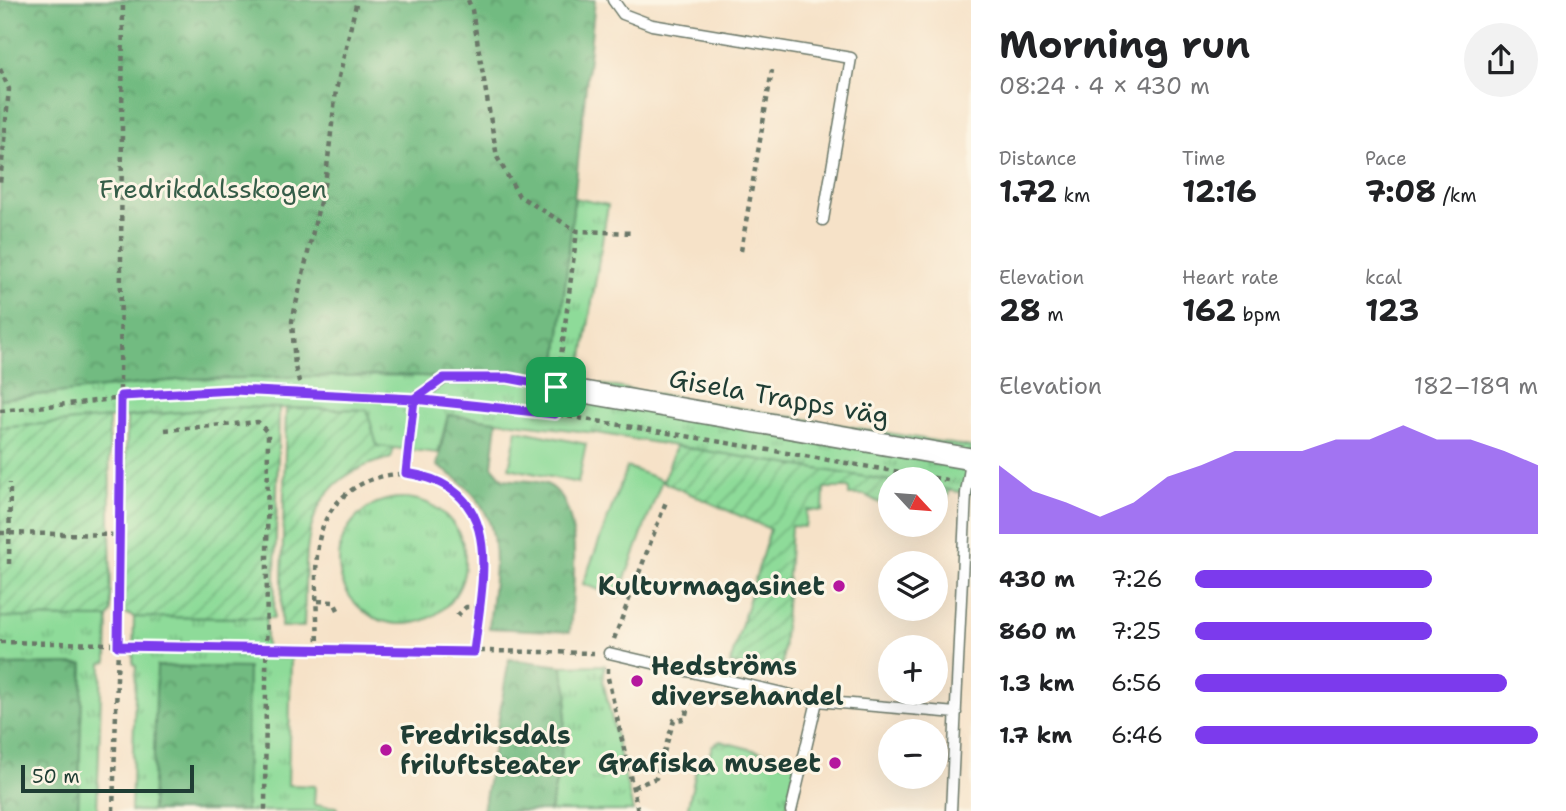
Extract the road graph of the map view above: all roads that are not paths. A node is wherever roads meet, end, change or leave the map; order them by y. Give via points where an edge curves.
1 (613, 0) edge
2 (823, 220) dead end
3 (567, 389) joint
4 (414, 399) road end
5 (971, 460) edge
6 (609, 653) road end
7 (817, 701) junction
8 (956, 713) junction
9 (791, 811) edge
10 (951, 811) edge

1 - 2 lane via 623,14 652,24 851,58
3 - 4 lane via 508,378 444,378
3 - 5 street, Gisela Trapps väg
5 - 8 lane
6 - 7 lane
7 - 8 lane
7 - 9 lane
8 - 10 lane

